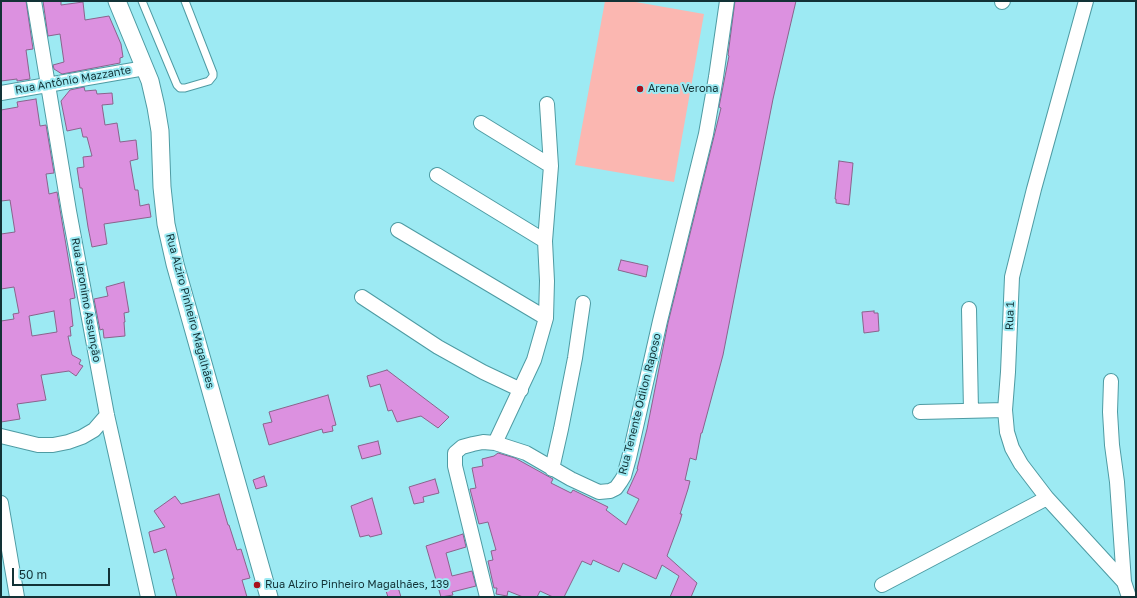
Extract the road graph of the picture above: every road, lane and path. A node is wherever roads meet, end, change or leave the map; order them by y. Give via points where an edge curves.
1 (34, 1) edge
2 (117, 1) edge
3 (142, 1) edge
4 (185, 1) edge
5 (727, 1) edge
6 (1086, 1) edge
7 (145, 68) junction
8 (49, 85) junction
9 (1, 93) edge
10 (547, 104) dead end
11 (481, 123) dead end
12 (551, 166) junction
13 (437, 175) dead end
14 (398, 230) dead end
15 (545, 241) junction
16 (362, 297) dead end
17 (583, 303) dead end
18 (969, 309) dead end
19 (546, 318) junction
20 (1111, 381) dead end
21 (521, 390) junction
22 (1005, 410) junction
23 (971, 411) junction
24 (920, 412) dead end
25 (107, 416) junction
26 (1, 436) edge
27 (495, 443) junction
28 (552, 469) junction
29 (1047, 498) junction
30 (1, 503) edge
31 (1124, 582) junction
32 (882, 585) dead end
33 (17, 597) edge
34 (148, 597) edge
35 (269, 597) edge
36 (487, 597) edge
37 (1129, 597) edge

1 - 8 street, Rua Jeronimo Assunção
2 - 7 street, Rua Alziro Pinheiro Magalhães
3 - 4 lane via 177,85 185,88 209,81 214,76
5 - 28 street, Rua Tenente Odilon Raposo via 706,134 624,476 616,488 599,492
6 - 22 street, Rua 1 via 1012,277
7 - 8 street, Rua Antônio Mazzante
7 - 35 street, Rua Alziro Pinheiro Magalhães via 160,131 166,224 175,264
8 - 9 street, Rua Antônio Mazzante
8 - 25 street, Rua Jeronimo Assunção via 69,211
10 - 12 street
11 - 12 street
12 - 15 street
13 - 15 street
14 - 19 street
15 - 19 street
16 - 21 street via 438,347
17 - 28 street via 571,379
18 - 23 street
19 - 21 street via 534,360
20 - 31 street via 1110,419
21 - 27 street
22 - 23 street
22 - 29 street, Rua 1 via 1007,432 1012,448
23 - 24 street
25 - 26 street via 94,430 68,442 38,445
25 - 34 street, Rua Jeronimo Assunção
27 - 28 street, Rua Tenente Odilon Raposo via 526,453
27 - 36 street, Rua Tenente Odilon Raposo via 484,442 462,447 455,453 454,459
29 - 31 street, Rua 1
29 - 32 street
30 - 33 street
31 - 37 street, Rua 1

